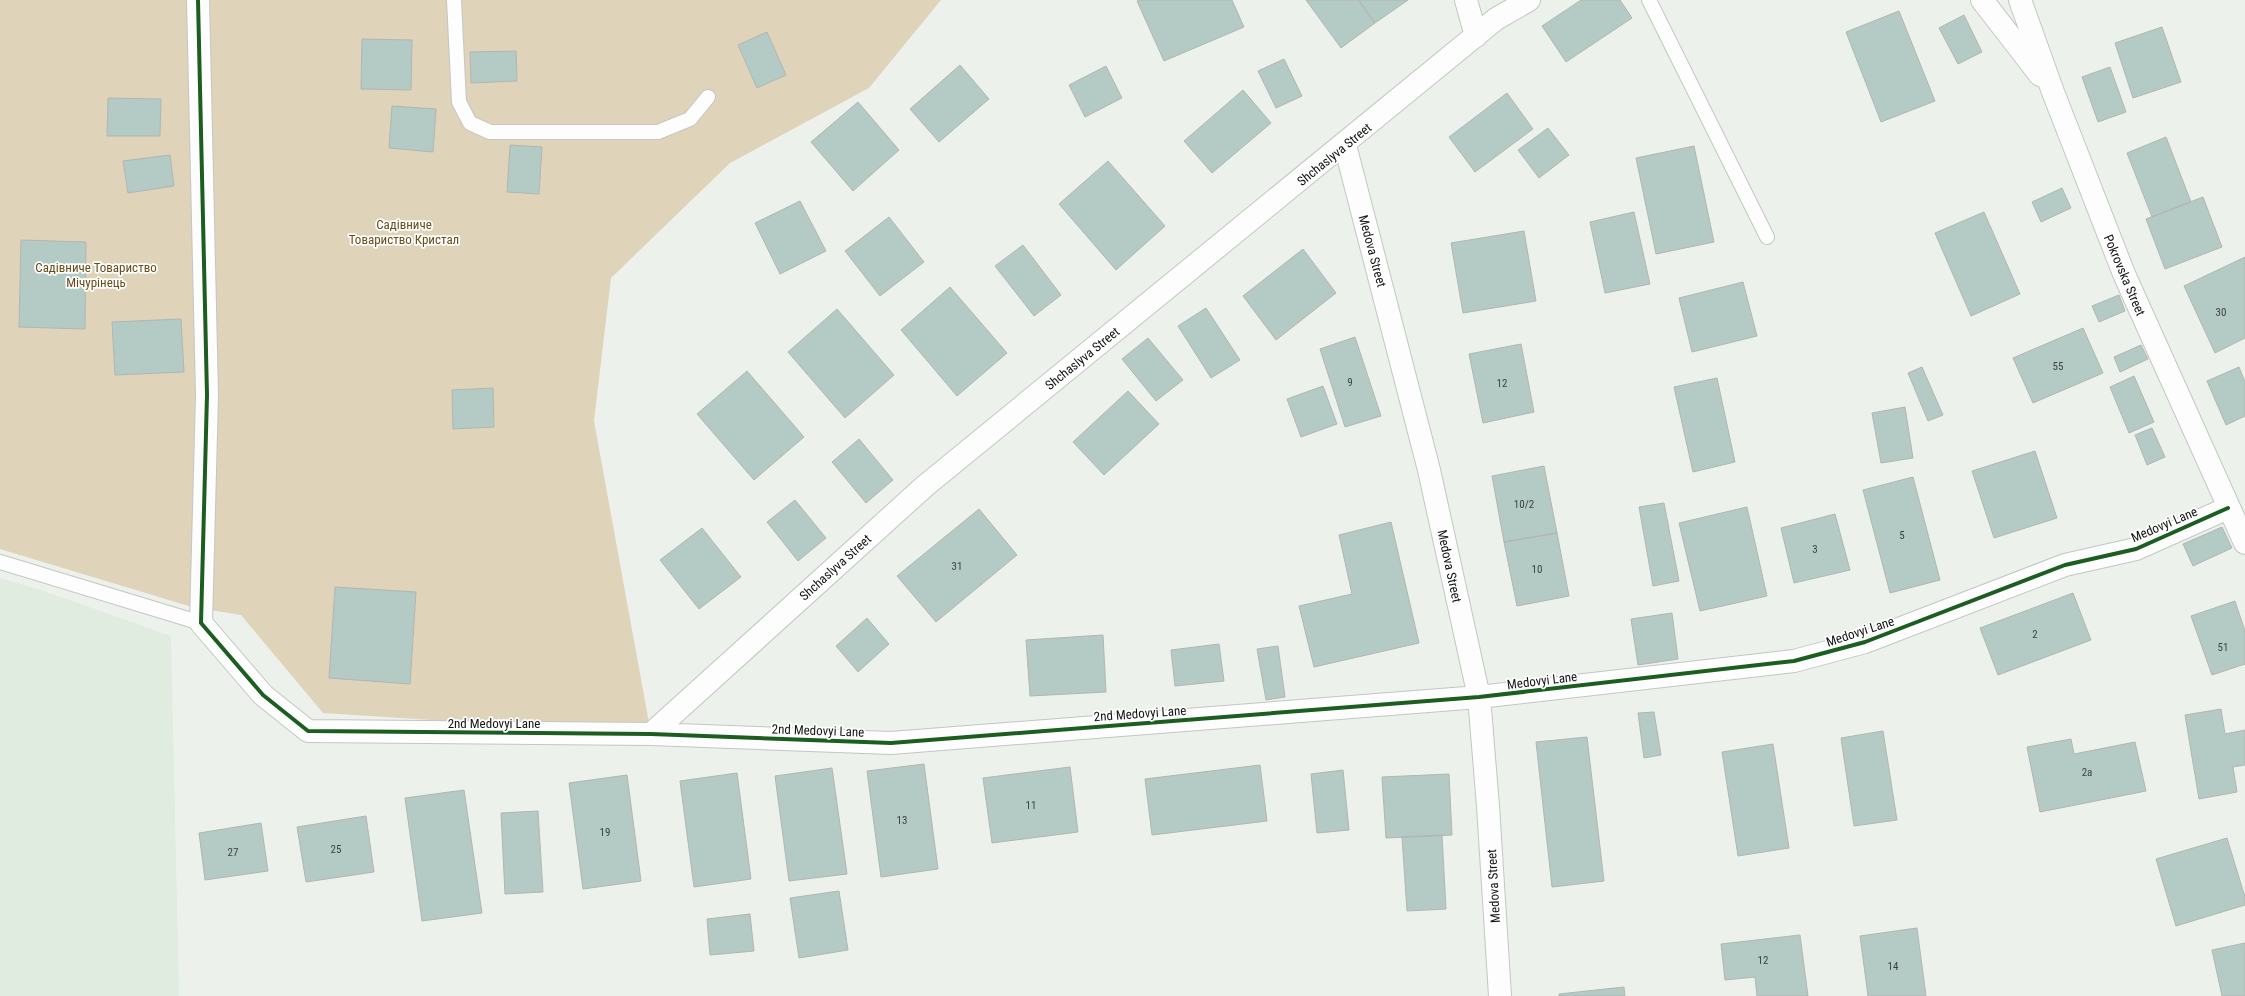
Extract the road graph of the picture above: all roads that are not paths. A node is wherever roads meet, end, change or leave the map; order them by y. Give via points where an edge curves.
1 (198, 0) edge
2 (454, 0) edge
3 (1466, 0) edge
4 (1529, 0) edge
5 (1649, 0) edge
6 (1982, 0) edge
7 (2020, 0) edge
8 (1476, 36) junction
9 (2053, 92) junction
10 (708, 97) dead end
11 (1344, 145) junction
12 (1766, 237) dead end
13 (2228, 508) junction
14 (2245, 543) edge
15 (0, 562) edge
16 (201, 623) junction
17 (1479, 698) junction
18 (651, 734) junction
19 (1500, 996) edge

1 - 16 street via 207,395
2 - 10 lane via 459,102 470,123 490,132 658,132 690,119
3 - 8 street
4 - 8 street, Shchaslyva Street via 1496,19
5 - 12 lane
6 - 9 street
7 - 9 street, Pokrovska Street
8 - 11 street, Shchaslyva Street
9 - 13 street, Pokrovska Street via 2124,274
11 - 17 street, Medova Street via 1427,462
11 - 18 street, Shchaslyva Street via 925,486
13 - 14 street, Pokrovska Street
13 - 17 street, Medovyi Lane via 2136,549 2065,565 1865,642 1794,661
15 - 16 lane
16 - 18 street, 2nd Medovyi Lane via 263,695 308,731
17 - 18 street, 2nd Medovyi Lane via 890,743
17 - 19 street, Medova Street

